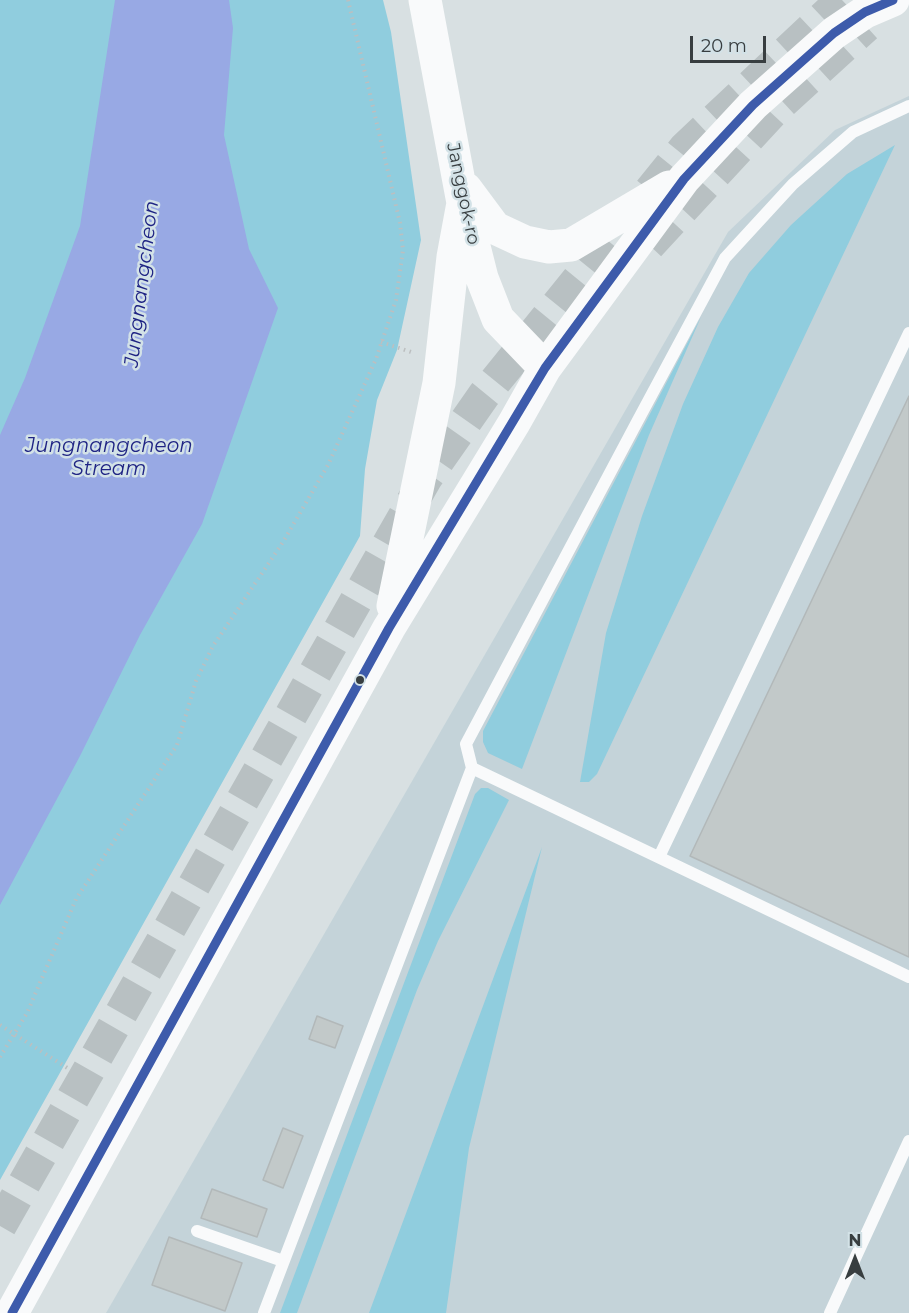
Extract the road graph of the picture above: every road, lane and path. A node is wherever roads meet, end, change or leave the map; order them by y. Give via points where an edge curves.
1 (348, 0) edge
2 (425, 0) edge
3 (892, 0) edge
4 (909, 106) edge
5 (684, 179) junction
6 (461, 192) junction
7 (909, 333) edge
8 (381, 342) junction
9 (415, 353) dead end
10 (544, 368) junction
11 (389, 627) junction
12 (472, 768) junction
13 (659, 857) junction
14 (909, 977) edge
15 (0, 1025) edge
16 (15, 1036) junction
17 (0, 1057) edge
18 (69, 1070) dead end
19 (909, 1141) edge
20 (197, 1231) dead end
21 (283, 1262) junction
22 (12, 1313) edge
23 (264, 1313) edge
24 (830, 1313) edge

1 - 8 path via 403,250 396,300
2 - 6 main road, Janggok-ro
3 - 5 main road via 834,33 753,105
4 - 12 lane via 853,132 793,184 725,258 466,744
5 - 6 main road via 571,245 549,247 525,242 495,228
5 - 10 main road
6 - 10 main road, Janggok-ro via 482,278 498,318
6 - 11 main road via 438,383
7 - 13 lane
8 - 9 path
8 - 16 path via 351,417 308,501 213,646 193,690 177,745 76,899
10 - 11 main road
11 - 22 main road
12 - 13 lane
12 - 21 lane
13 - 14 lane
15 - 16 path
16 - 17 path
16 - 18 path
19 - 24 lane
20 - 21 lane
21 - 23 lane

